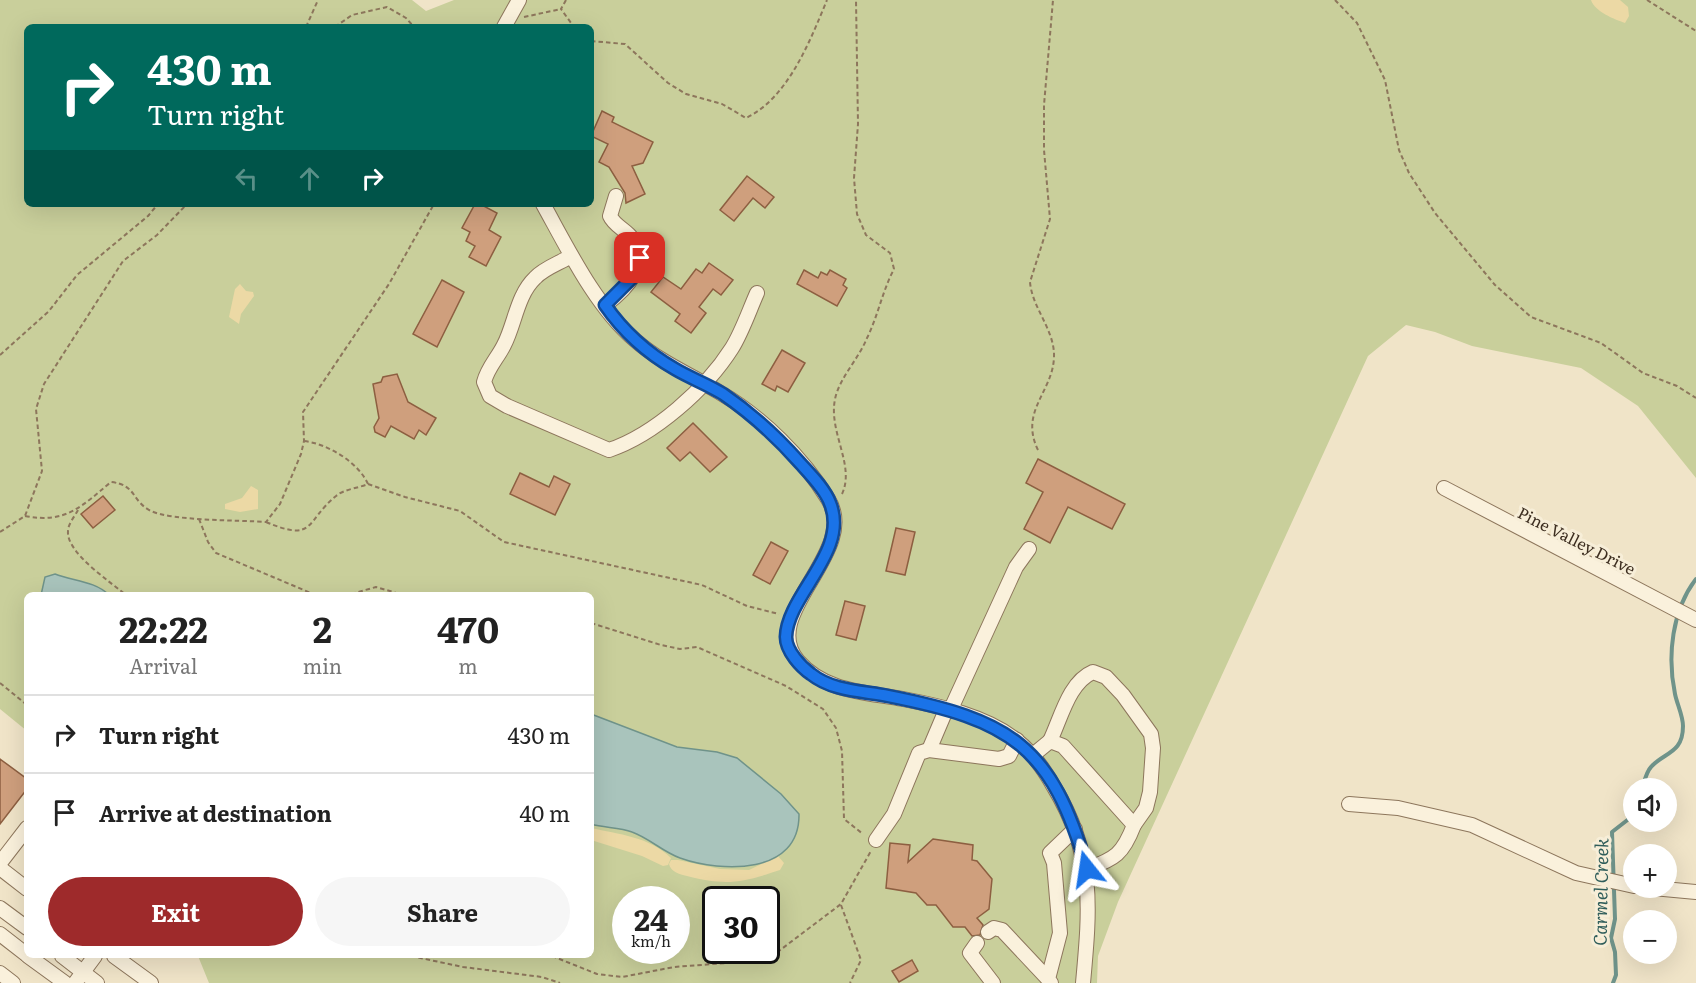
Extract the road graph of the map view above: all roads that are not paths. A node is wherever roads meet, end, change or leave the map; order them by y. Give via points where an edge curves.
1 (516, 6) edge
2 (506, 24) edge
3 (616, 196) dead end
4 (545, 207) edge
5 (572, 256) junction
6 (757, 294) dead end
7 (605, 305) junction
8 (704, 384) junction
9 (1444, 488) dead end
10 (1029, 549) dead end
11 (1691, 617) edge
12 (948, 710) junction
13 (1017, 740) junction
14 (1050, 741) junction
15 (928, 750) junction
16 (1033, 755) junction
17 (1349, 804) dead end
18 (1134, 825) junction
19 (1075, 829) junction
20 (24, 832) edge
21 (876, 840) road end
22 (0, 863) edge
23 (0, 868) edge
24 (1087, 869) junction
25 (1622, 884) edge
26 (24, 886) edge
27 (1677, 890) edge
28 (1696, 892) edge
29 (0, 908) edge
30 (24, 926) edge
31 (988, 932) dead end
32 (0, 934) edge
33 (977, 943) dead end
34 (24, 952) edge
35 (32, 958) edge
36 (65, 958) edge
37 (93, 958) edge
38 (117, 958) edge
39 (0, 974) edge
40 (79, 977) edge
41 (1049, 981) edge
42 (13, 983) edge
43 (64, 983) edge
44 (97, 983) edge
45 (151, 983) edge
46 (993, 983) edge
47 (1083, 983) edge

1 - 2 street
3 - 7 street via 610,216 633,240 640,258 633,277
4 - 5 street
5 - 7 street
5 - 8 street via 537,275 529,284 502,348 488,367 484,382 490,396 609,450 629,443 651,428
6 - 8 street via 734,346
7 - 8 street via 634,339 675,369
8 - 12 street via 747,411 779,439 830,502 833,534 786,638 795,657 820,681 838,688
9 - 11 street, Pine Valley Drive
10 - 12 street via 1016,567
12 - 13 street via 986,723
12 - 15 street
13 - 15 street via 1009,756 999,759
13 - 16 street
14 - 16 street
14 - 18 street via 1063,746
14 - 18 street via 1082,677 1093,672 1106,677 1143,719 1154,748 1146,808
15 - 21 street via 918,753 894,814
16 - 19 street via 1066,807
17 - 25 street via 1398,808 1472,825 1576,873
18 - 24 street via 1127,843 1113,860
19 - 24 street
19 - 41 street via 1050,853 1060,933
20 - 22 street
23 - 26 street
24 - 47 street via 1090,911
27 - 28 street
29 - 30 street
31 - 41 street via 994,928 1002,930
32 - 34 street
33 - 46 street via 970,953
35 - 43 street
36 - 40 street
37 - 40 street
38 - 45 street
39 - 42 street
40 - 44 street

